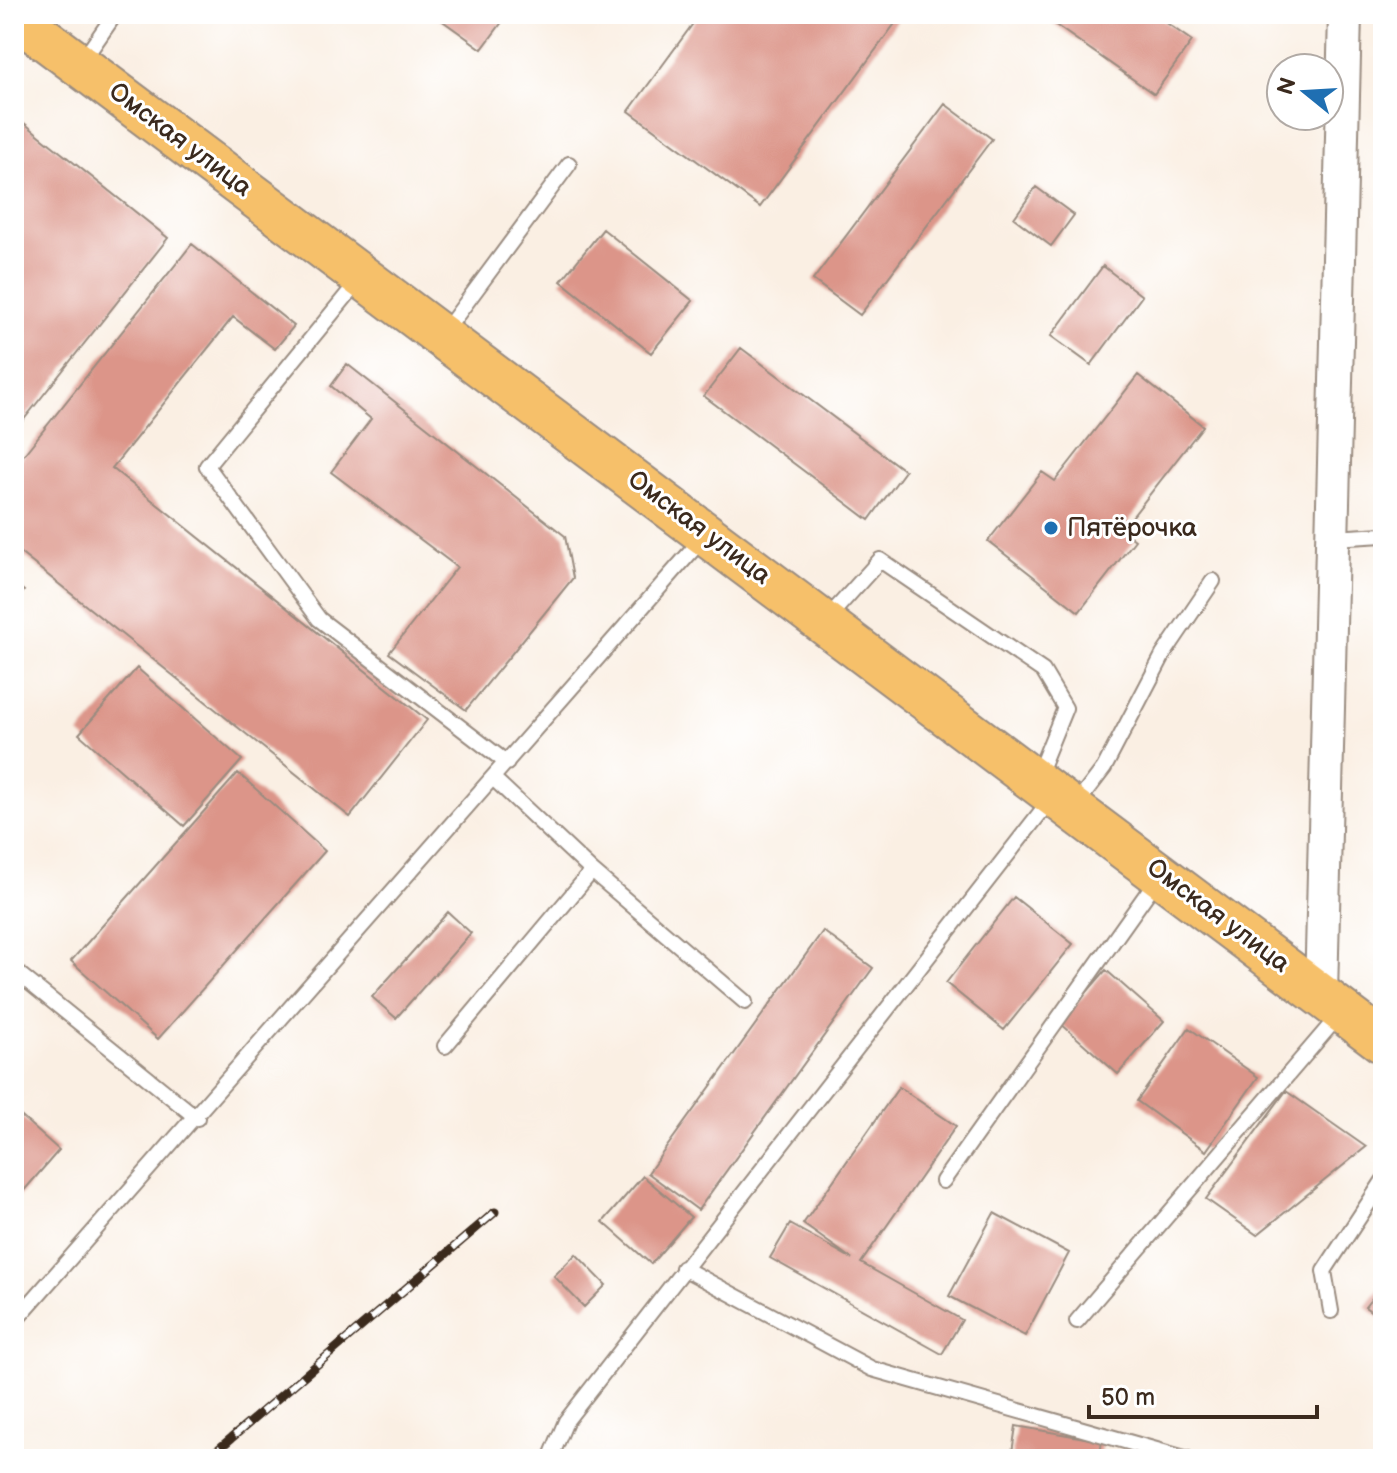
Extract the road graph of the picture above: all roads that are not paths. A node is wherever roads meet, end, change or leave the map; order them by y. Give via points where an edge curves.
1 (115, 14) edge
2 (1345, 14) edge
3 (14, 16) edge
4 (80, 65) junction
5 (569, 164) dead end
6 (362, 276) junction
7 (441, 336) junction
8 (706, 534) junction
9 (1383, 535) edge
10 (1332, 538) junction
11 (1213, 581) dead end
12 (824, 622) junction
13 (507, 763) junction
14 (493, 778) junction
15 (1054, 795) junction
16 (592, 871) junction
17 (1162, 874) junction
18 (14, 970) edge
19 (745, 1002) dead end
20 (1332, 1002) junction
21 (1383, 1042) edge
22 (445, 1046) dead end
23 (197, 1118) junction
24 (943, 1181) dead end
25 (1383, 1181) edge
26 (683, 1268) junction
27 (1331, 1311) dead end
28 (1077, 1321) dead end
29 (14, 1322) edge
30 (1165, 1456) edge
31 (550, 1459) edge
32 (1188, 1459) edge

1 - 4 lane
2 - 10 street
3 - 4 main road, Омская улица
4 - 6 main road, Омская улица
5 - 7 lane
6 - 7 main road, Омская улица
6 - 13 lane via 207,466 319,619
7 - 8 main road, Омская улица
8 - 12 main road, Омская улица
8 - 13 lane
9 - 10 lane
10 - 20 street
11 - 15 lane via 1163,655 1104,768
12 - 15 main road, Омская улица
12 - 15 lane via 880,560 1043,671 1065,708
13 - 14 lane
14 - 16 lane
14 - 23 lane
15 - 17 main road, Омская улица
15 - 26 lane
16 - 19 lane
16 - 22 lane
17 - 20 main road, Омская улица
17 - 24 lane
18 - 23 lane
20 - 21 main road, Омская улица
20 - 28 lane
23 - 29 lane
25 - 27 lane via 1324,1271
26 - 30 lane via 872,1369
26 - 31 lane via 566,1421
30 - 32 lane

